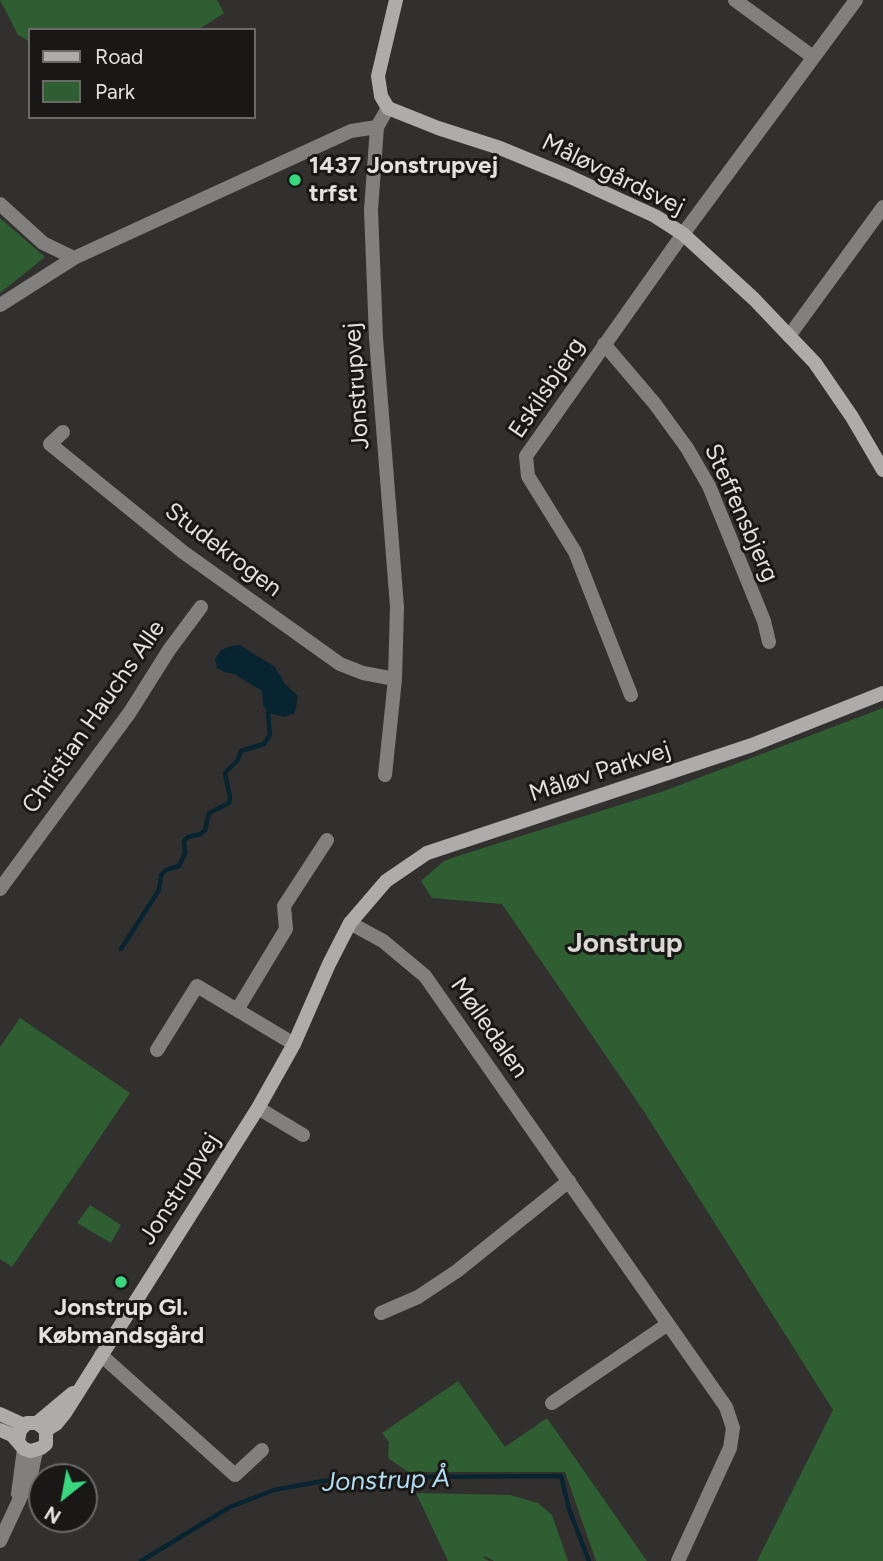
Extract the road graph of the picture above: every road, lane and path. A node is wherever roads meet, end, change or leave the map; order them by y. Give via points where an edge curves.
1 (396, 0) edge
2 (736, 0) edge
3 (856, 0) edge
4 (813, 57) junction
5 (388, 108) junction
6 (377, 128) junction
7 (0, 204) edge
8 (883, 207) edge
9 (683, 234) junction
10 (74, 258) junction
11 (0, 305) edge
12 (789, 336) junction
13 (604, 344) junction
14 (63, 432) dead end
15 (883, 470) edge
16 (201, 607) dead end
17 (769, 642) dead end
18 (395, 679) junction
19 (883, 693) edge
20 (631, 695) dead end
21 (385, 775) dead end
22 (327, 840) dead end
23 (0, 889) edge
24 (350, 923) junction
25 (237, 1010) junction
26 (294, 1044) junction
27 (156, 1050) dead end
28 (258, 1108) junction
29 (303, 1135) dead end
30 (569, 1181) junction
31 (381, 1313) dead end
32 (668, 1324) junction
33 (101, 1356) junction
34 (552, 1403) dead end
35 (0, 1414) edge
36 (36, 1426) junction
37 (0, 1430) edge
38 (26, 1447) junction
39 (262, 1450) dead end
40 (0, 1541) edge
41 (678, 1561) edge

1 - 5 street via 378,76
2 - 4 street
3 - 4 street, Eskilsbjerg
4 - 9 street, Eskilsbjerg
5 - 6 street, Jonstrupvej
5 - 9 street, Måløvgårdsvej via 568,176
6 - 10 street via 351,131
6 - 18 street, Jonstrupvej via 371,210 397,607
7 - 10 street via 43,243
8 - 12 street
9 - 12 street, Måløvgårdsvej
9 - 13 street, Eskilsbjerg
10 - 11 street
12 - 15 street, Måløvgårdsvej via 828,380
13 - 17 street, Steffensbjerg via 663,415 709,486
13 - 20 street, Eskilsbjerg via 526,456 528,476 575,552
14 - 18 street, Studekrogen via 50,444 183,552 340,664
16 - 23 street, Christian Hauchs Alle
18 - 21 street, Jonstrupvej
19 - 24 street, Måløv Parkvej via 752,745 427,853 386,881
22 - 25 street via 285,906 286,929
24 - 26 street, Jonstrupvej
24 - 30 street, Mølledalen via 383,941 425,976
25 - 26 street
25 - 27 street via 197,986
26 - 28 street, Jonstrupvej
28 - 29 street
28 - 33 street, Jonstrupvej
30 - 31 street via 457,1271 418,1297
30 - 32 street, Mølledalen
32 - 34 street
32 - 41 street, Mølledalen via 726,1407 733,1428 730,1448
33 - 36 street, Jonstrupvej via 56,1424
33 - 39 street via 235,1475
35 - 36 street
36 - 38 street via 19,1432
36 - 38 street via 46,1444
37 - 38 street
38 - 40 street via 17,1502

